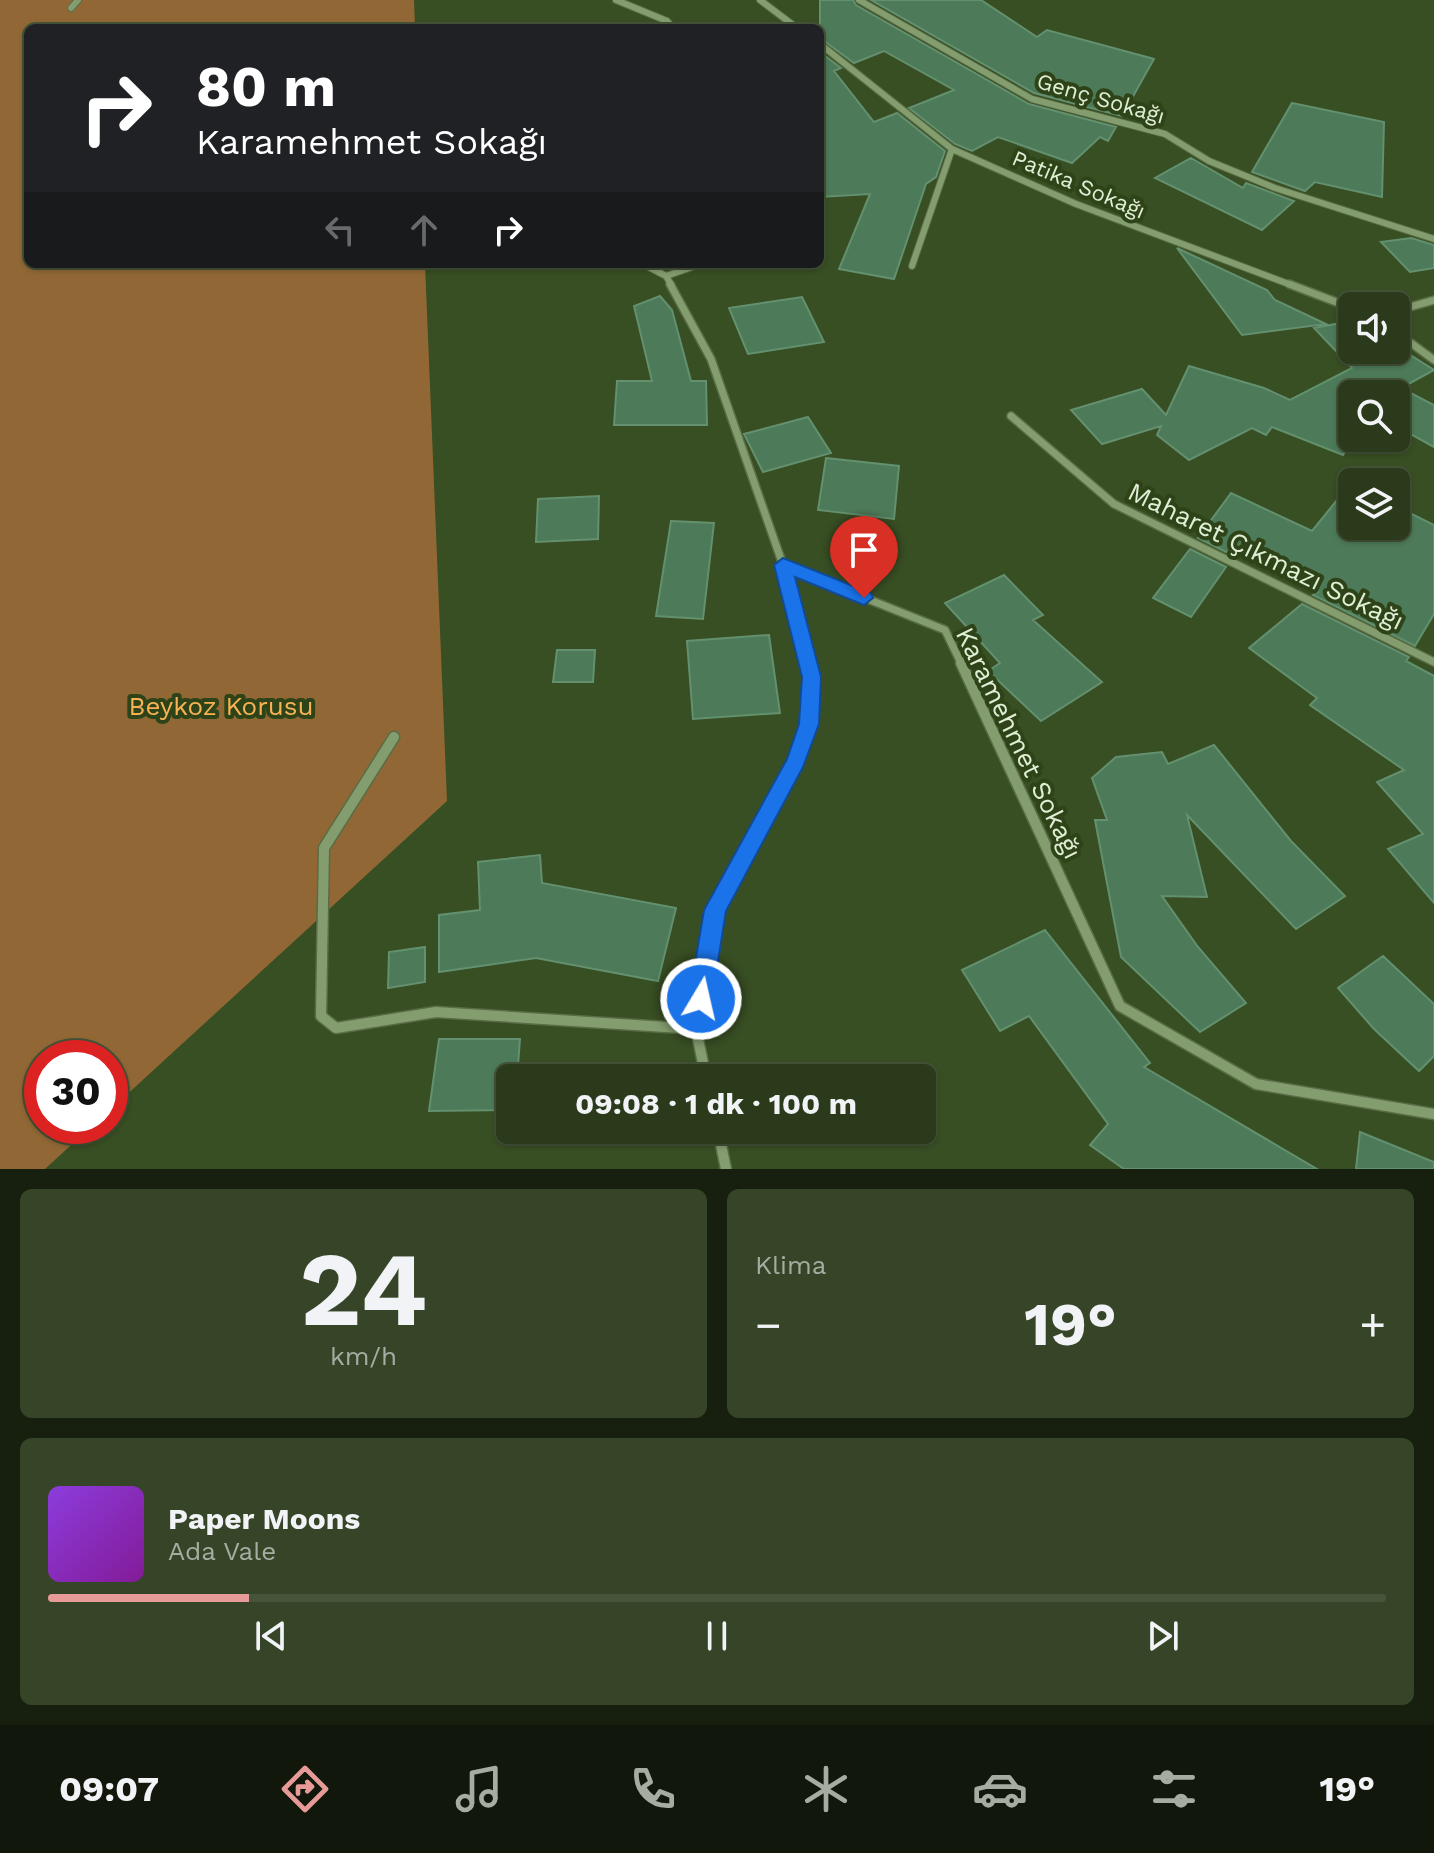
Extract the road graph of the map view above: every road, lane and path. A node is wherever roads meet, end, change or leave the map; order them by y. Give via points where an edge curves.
1 (78, 0) edge
2 (616, 0) edge
3 (760, 0) edge
4 (859, 0) edge
5 (71, 8) dead end
6 (670, 24) edge
7 (792, 24) edge
8 (824, 47) edge
9 (952, 149) junction
10 (1434, 239) edge
11 (912, 266) dead end
12 (651, 268) edge
13 (689, 268) edge
14 (666, 276) junction
15 (1434, 300) edge
16 (1338, 303) edge
17 (1410, 307) edge
18 (1410, 342) edge
19 (1434, 360) edge
20 (1011, 416) dead end
21 (783, 565) junction
22 (1434, 662) edge
23 (394, 737) dead end
24 (696, 1029) junction
25 (703, 1064) edge
26 (1434, 1114) edge
27 (721, 1144) edge
28 (726, 1169) edge

1 - 5 street
2 - 6 street
3 - 7 street
4 - 10 street, Genç Sokağı via 1032,99 1165,134 1209,161 1275,188
8 - 9 street, Patika Sokağı
9 - 11 street
9 - 16 street, Patika Sokağı via 1076,204
12 - 14 street
13 - 14 street
14 - 21 street via 711,359
15 - 17 street
18 - 19 street
20 - 22 street, Maharet Çıkmazı Sokağı via 1114,504
21 - 24 street via 812,677 809,724 796,761 715,910
21 - 26 street, Karamehmet Sokağı via 945,630 1120,1006 1256,1084
23 - 24 street via 324,848 321,1016 336,1028 436,1012
24 - 25 street
27 - 28 street

